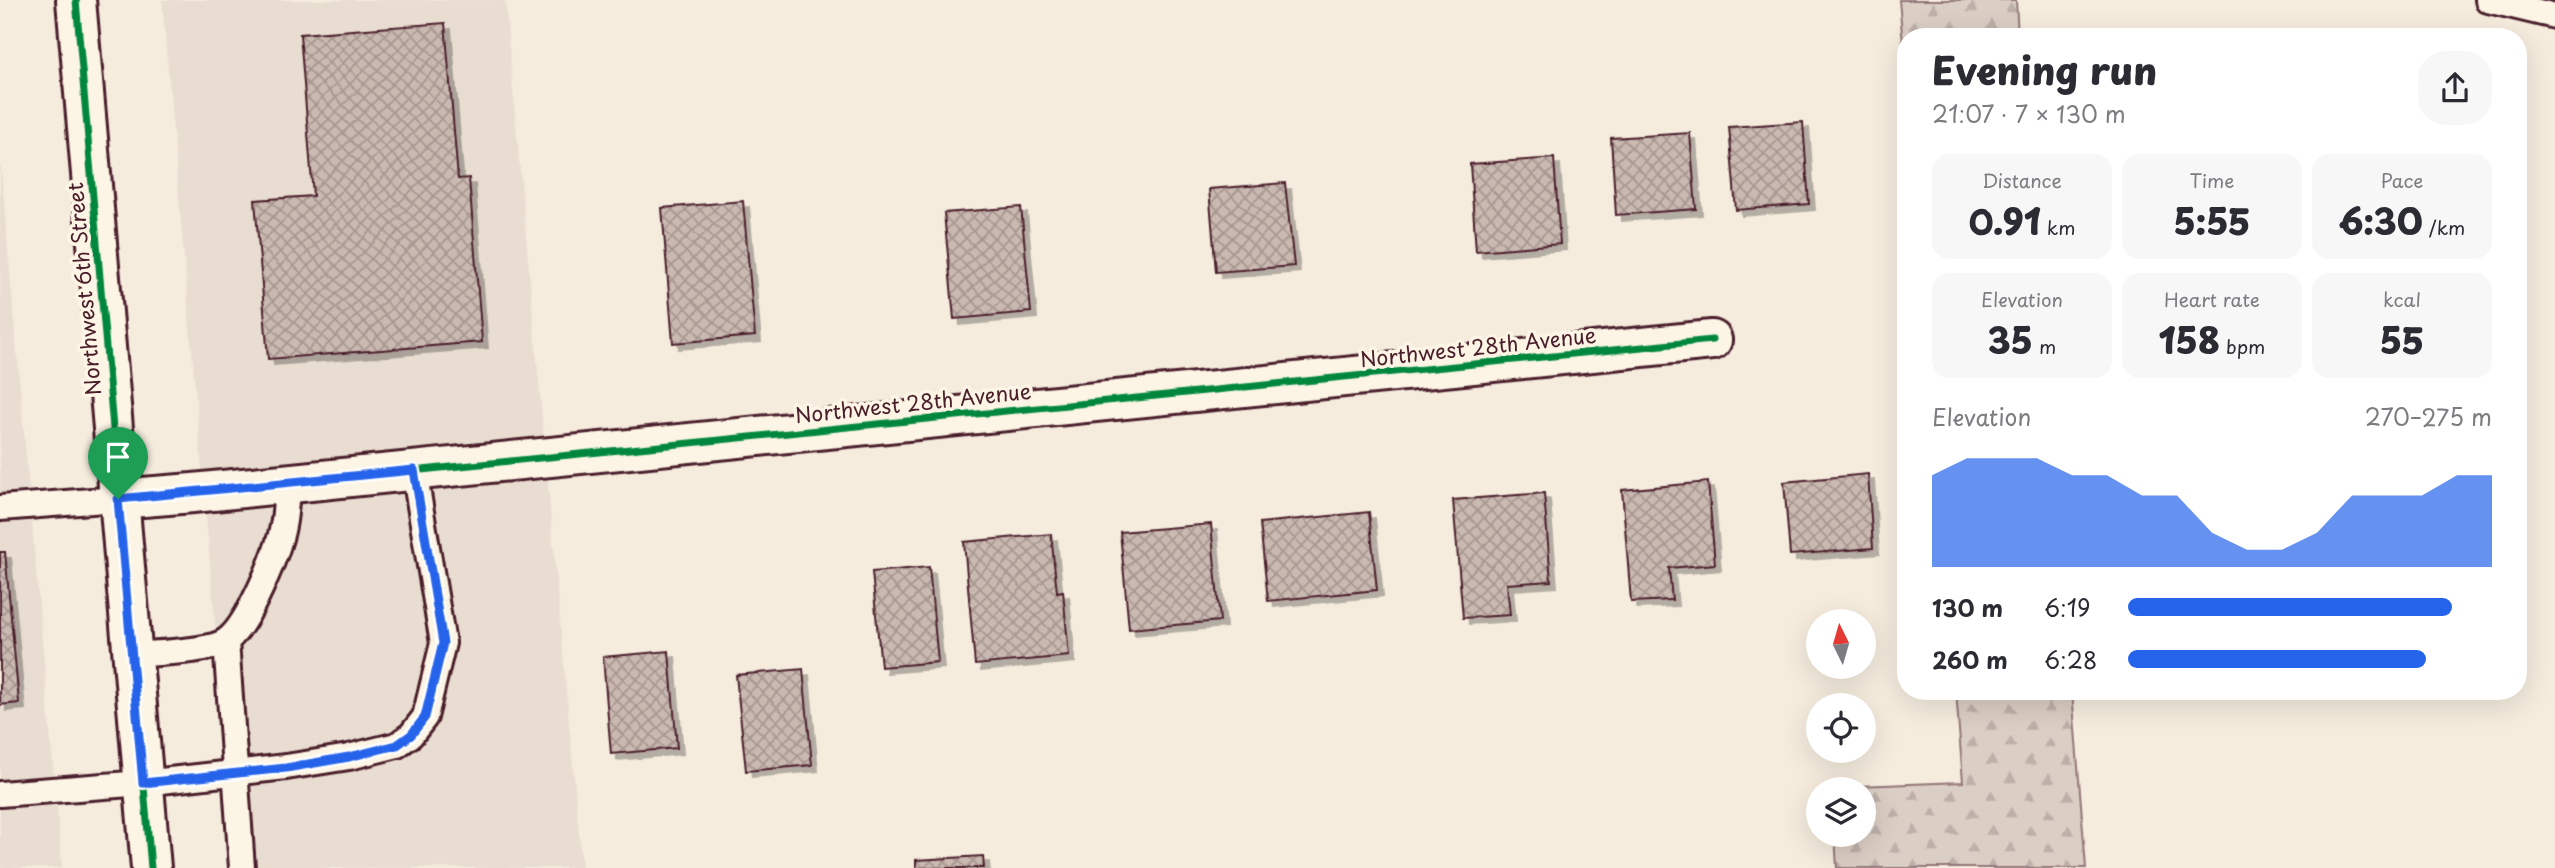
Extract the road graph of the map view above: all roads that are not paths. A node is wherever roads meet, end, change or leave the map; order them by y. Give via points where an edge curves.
1 (76, 0) edge
2 (2488, 0) edge
3 (2555, 16) edge
4 (1712, 340) dead end
5 (414, 470) junction
6 (287, 483) junction
7 (118, 499) junction
8 (0, 508) edge
9 (226, 641) junction
10 (132, 655) junction
11 (235, 773) junction
12 (143, 783) junction
13 (0, 794) edge
14 (150, 868) edge
15 (242, 868) edge

1 - 7 street, Northwest 6th Street
2 - 3 lane
4 - 5 street, Northwest 28th Avenue
5 - 6 street, Northwest 28th Avenue
5 - 11 lane via 443,643 425,717 397,745 349,757
6 - 7 street, Northwest 28th Avenue
6 - 9 lane via 284,524 275,555 241,624
7 - 8 lane
7 - 10 street, Northwest 6th Street
9 - 10 lane via 198,649
9 - 11 lane
10 - 12 street, Northwest 6th Street
11 - 12 lane
11 - 15 lane
12 - 13 lane
12 - 14 street, Northwest 6th Street

